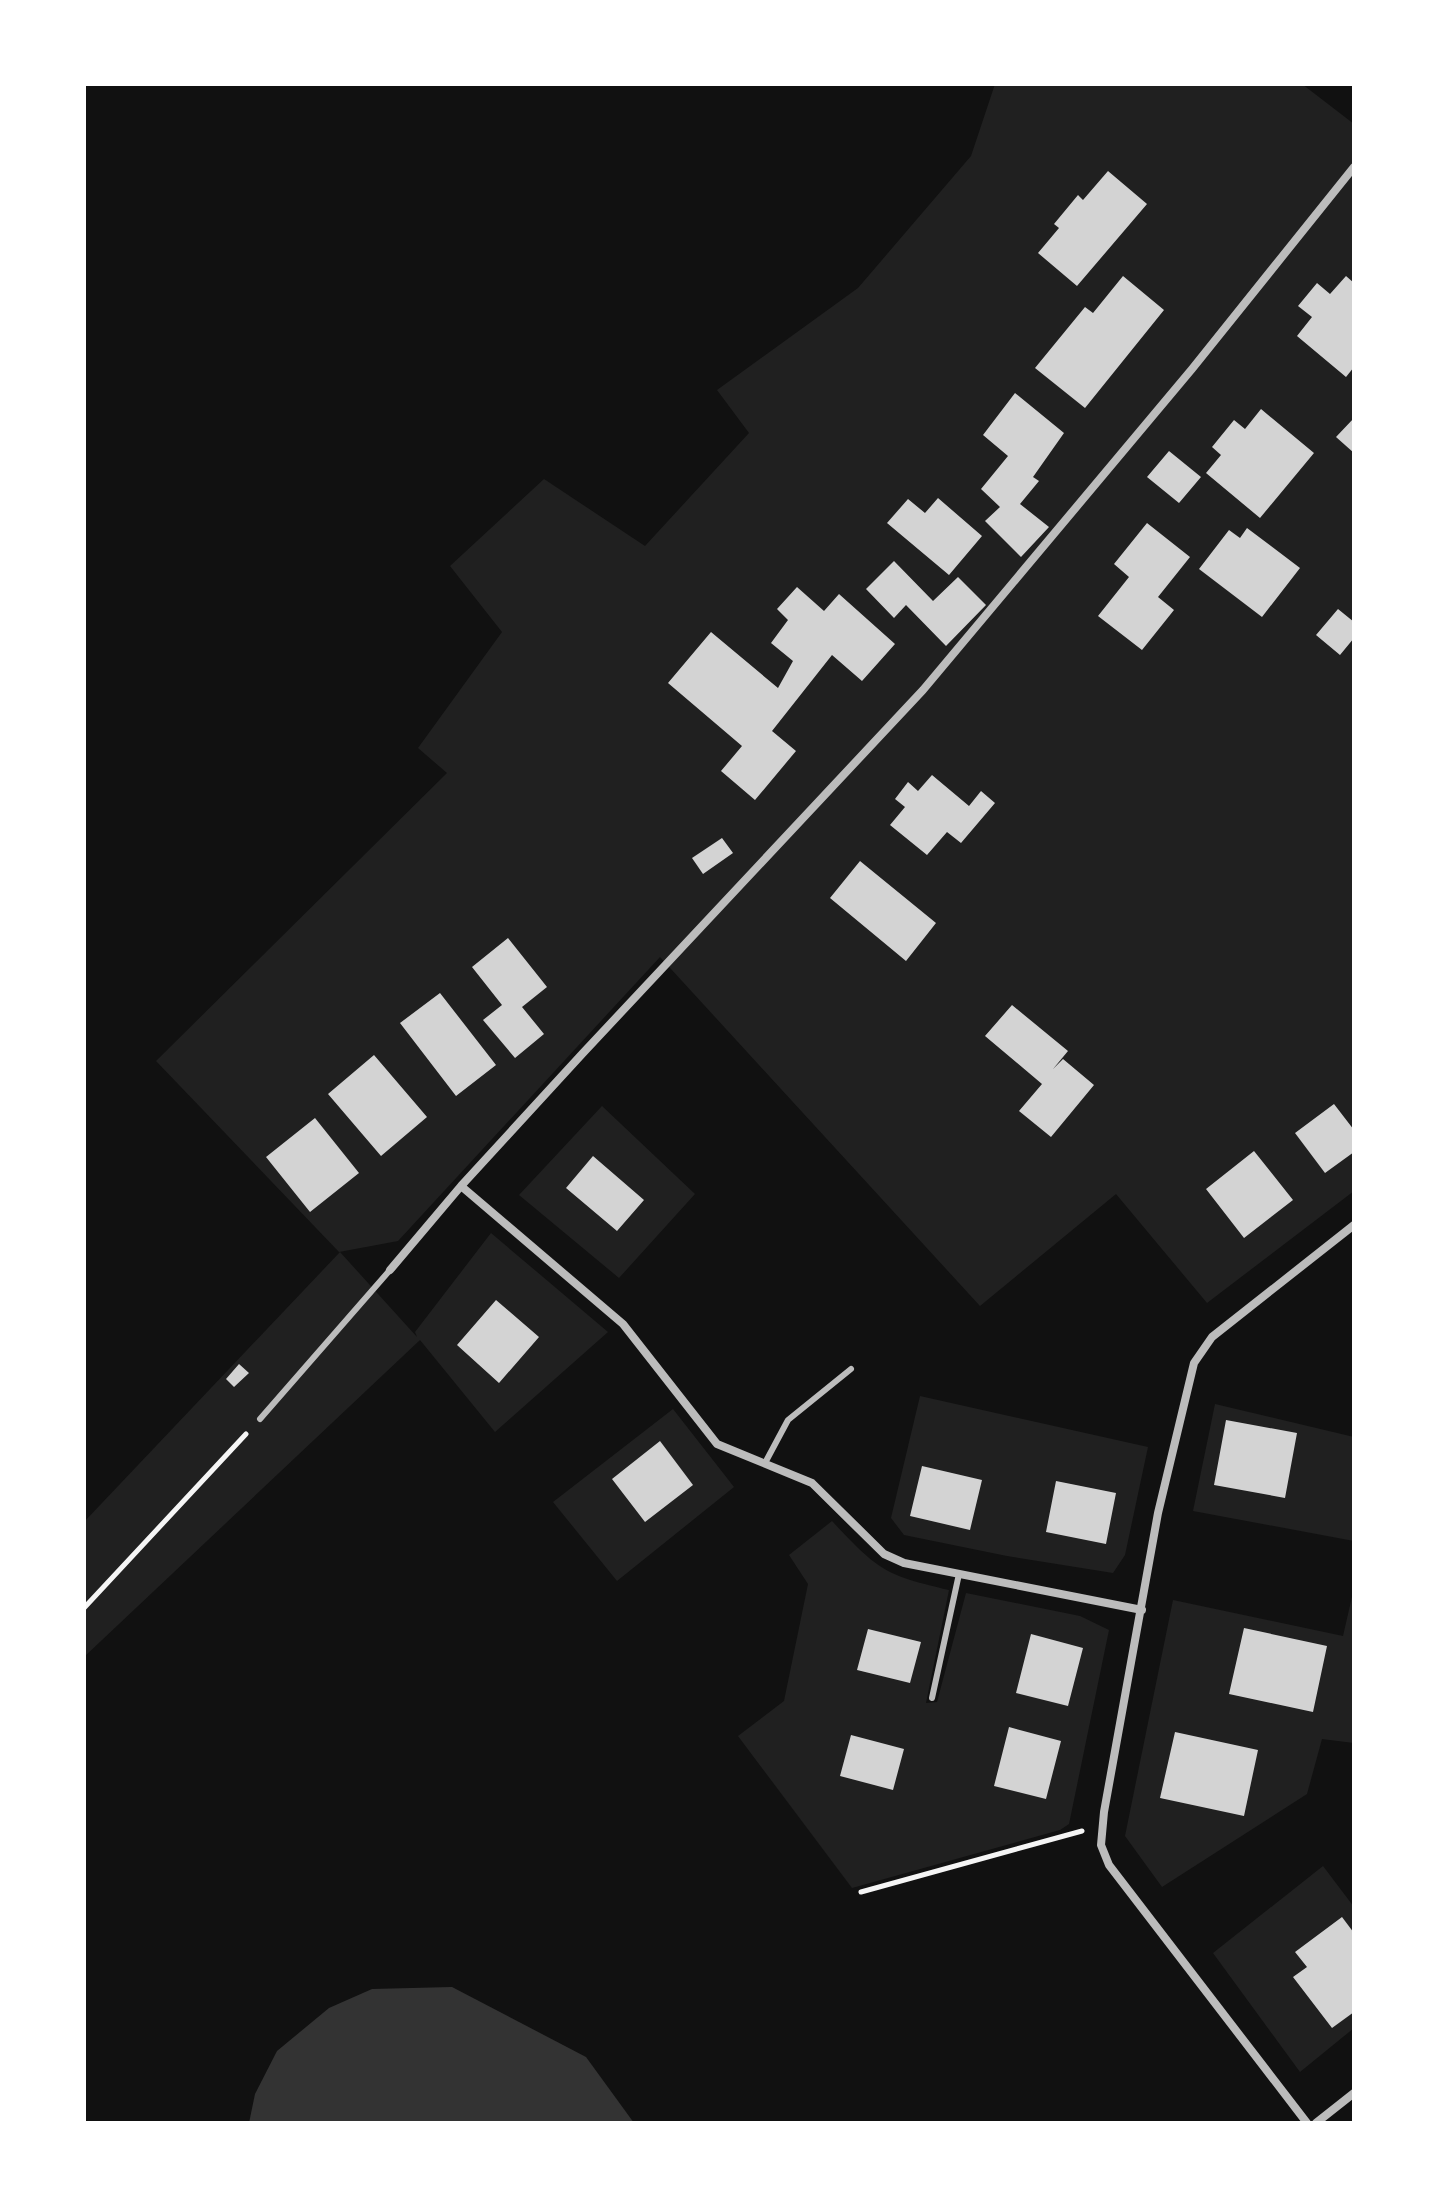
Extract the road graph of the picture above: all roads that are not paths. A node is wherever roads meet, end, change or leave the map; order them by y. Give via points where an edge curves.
1 (1354, 167) edge
2 (461, 1186) junction
3 (1354, 1225) edge
4 (390, 1270) joint
5 (851, 1369) dead end
6 (260, 1419) road end
7 (765, 1463) junction
8 (959, 1574) junction
9 (1142, 1610) junction
10 (932, 1698) dead end
11 (1354, 2093) edge
12 (1307, 2123) edge
13 (1316, 2123) edge

1 - 2 street via 923,690
2 - 4 street
2 - 7 street via 623,1324 717,1444
3 - 9 street via 1212,1337 1194,1363 1158,1513
4 - 6 lane
5 - 7 lane via 788,1420
7 - 8 street via 812,1483 884,1554
8 - 9 street
8 - 10 lane
9 - 12 street via 1101,1845 1109,1865
11 - 13 street

